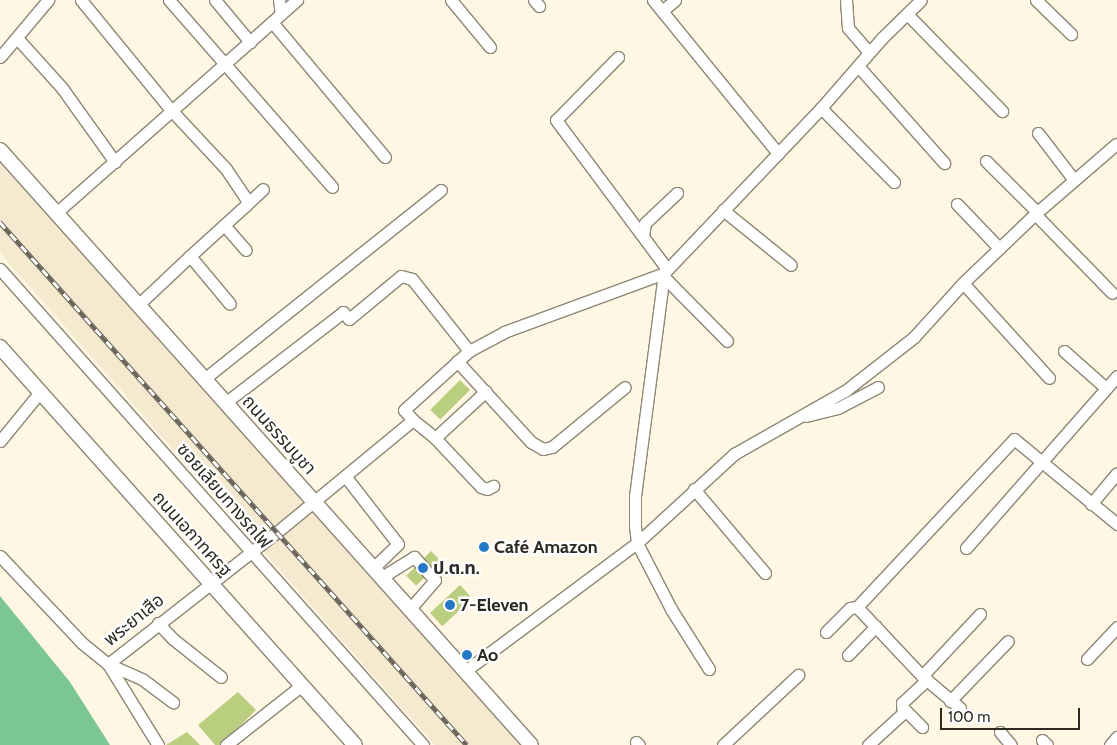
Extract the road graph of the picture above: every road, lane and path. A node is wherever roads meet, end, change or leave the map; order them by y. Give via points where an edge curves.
1 (48, 0) edge
2 (81, 0) edge
3 (168, 0) edge
4 (215, 0) edge
5 (279, 0) edge
6 (297, 0) edge
7 (451, 0) edge
8 (653, 0) edge
9 (675, 0) edge
10 (846, 0) edge
11 (922, 0) edge
12 (1036, 0) edge
13 (662, 11) junction
14 (281, 14) junction
15 (907, 14) junction
16 (272, 22) junction
17 (1071, 34) dead end
18 (17, 38) junction
19 (250, 42) junction
20 (490, 47) dead end
21 (869, 52) junction
22 (618, 56) dead end
23 (0, 57) edge
24 (223, 66) junction
25 (858, 66) junction
26 (821, 108) junction
27 (172, 111) junction
28 (1002, 111) dead end
29 (1038, 134) dead end
30 (1116, 144) edge
31 (0, 150) edge
32 (778, 153) junction
33 (385, 157) dead end
34 (986, 161) dead end
35 (115, 162) junction
36 (944, 163) dead end
37 (1074, 180) junction
38 (894, 182) dead end
39 (332, 187) dead end
40 (263, 188) dead end
41 (441, 190) dead end
42 (677, 194) dead end
43 (957, 204) dead end
44 (246, 205) junction
45 (723, 210) junction
46 (56, 213) junction
47 (1036, 213) junction
48 (224, 225) junction
49 (643, 236) junction
50 (999, 248) junction
51 (246, 250) dead end
52 (190, 256) junction
53 (791, 266) dead end
54 (0, 269) edge
55 (664, 273) junction
56 (963, 284) junction
57 (1112, 293) dead end
58 (230, 304) dead end
59 (138, 305) junction
60 (727, 341) dead end
61 (0, 348) edge
62 (469, 351) junction
63 (1064, 351) dead end
64 (458, 360) junction
65 (1117, 376) edge
66 (1049, 378) dead end
67 (204, 379) junction
68 (625, 387) dead end
69 (878, 387) dead end
70 (1106, 388) junction
71 (486, 391) junction
72 (40, 392) junction
73 (225, 403) junction
74 (802, 416) junction
75 (413, 420) junction
76 (435, 438) junction
77 (0, 440) edge
78 (1042, 462) junction
79 (1117, 473) edge
80 (345, 476) junction
81 (494, 486) dead end
82 (694, 489) junction
83 (315, 502) junction
84 (1091, 504) junction
85 (1117, 524) edge
86 (637, 543) junction
87 (966, 548) dead end
88 (250, 553) junction
89 (0, 556) edge
90 (378, 573) junction
91 (765, 573) dead end
92 (210, 582) junction
93 (857, 607) junction
94 (410, 609) junction
95 (980, 614) dead end
96 (158, 623) junction
97 (876, 626) junction
98 (1117, 627) edge
99 (826, 632) dead end
100 (1008, 641) dead end
101 (848, 656) dead end
102 (1087, 659) dead end
103 (108, 664) junction
104 (709, 669) dead end
105 (466, 671) junction
106 (798, 675) dead end
107 (221, 677) dead end
108 (925, 678) junction
109 (302, 685) junction
110 (173, 702) dead end
111 (903, 708) junction
112 (922, 727) dead end
113 (1000, 732) dead end
114 (1117, 737) edge
115 (158, 745) edge
116 (226, 745) edge
117 (355, 745) edge
118 (423, 745) edge
119 (530, 745) edge
120 (723, 745) edge
121 (868, 745) edge
122 (1011, 745) edge
123 (1110, 745) edge

1 - 18 street
2 - 27 street
3 - 24 street
4 - 19 street
5 - 14 street
6 - 14 street
7 - 20 street
8 - 13 street
9 - 13 street
10 - 21 street via 848,28
11 - 15 street
12 - 17 street
13 - 32 street
14 - 16 street
15 - 21 street
15 - 28 street
16 - 19 street
16 - 33 street
18 - 23 street
18 - 35 street via 62,88
19 - 24 street
21 - 25 street
22 - 49 street via 556,120
24 - 27 street
24 - 39 street
25 - 26 street
25 - 36 street
26 - 32 street
26 - 38 street
27 - 35 street
27 - 44 street via 226,169 244,195
29 - 37 street
30 - 37 street
31 - 46 main road, ถนนธรรมบูชา
32 - 45 street
34 - 47 street
35 - 46 street
37 - 47 street
40 - 44 street
41 - 67 street
42 - 49 street via 645,223
43 - 50 street
44 - 48 street
45 - 53 street
45 - 55 street
46 - 59 main road, ถนนธรรมบูชา
47 - 50 street
47 - 57 street
48 - 51 street
48 - 52 street
49 - 55 street
50 - 56 street
52 - 58 street
52 - 59 street
54 - 88 street, ซอยเลียบทางรถไฟ
55 - 60 street
55 - 62 street via 504,332
55 - 86 street via 635,496
56 - 66 street
56 - 74 street via 914,337 845,391
59 - 67 main road, ถนนธรรมบูชา
61 - 72 main road, ถนนเอกาทศรฐ
62 - 64 street
62 - 73 street via 412,279 401,276 349,319 343,312
63 - 70 street
64 - 71 street
64 - 75 street via 404,410
65 - 70 street
67 - 73 main road, ถนนธรรมบูชา
68 - 71 street via 552,447 543,449 531,442
69 - 74 street via 838,408
70 - 78 street
71 - 76 street
72 - 77 street
72 - 92 main road, ถนนเอกาทศรฐ
73 - 83 main road, ถนนธรรมบูชา
74 - 82 street via 734,454
75 - 76 street
75 - 80 street, พระยาเสือ
76 - 81 street via 481,487
78 - 84 street
78 - 87 street
78 - 93 street via 1014,439
79 - 84 street
80 - 83 street, พระยาเสือ
80 - 90 street via 398,544
82 - 86 street
82 - 91 street
83 - 88 street, พระยาเสือ
83 - 90 main road, ถนนธรรมบูชา
84 - 85 street
86 - 104 street via 688,640
86 - 105 street
88 - 92 street, พระยาเสือ
88 - 118 street, ซอยเลียบทางรถไฟ
89 - 103 street via 82,643
90 - 94 main road, ถนนธรรมบูชา
90 - 94 street via 414,557 435,580
92 - 96 street, พระยาเสือ
92 - 109 main road, ถนนเอกาทศรฐ
93 - 97 street
93 - 99 street via 852,607
94 - 105 main road, ถนนธรรมบูชา
95 - 108 street
96 - 103 street, พระยาเสือ
96 - 107 street
97 - 101 street
97 - 108 street
98 - 102 street
100 - 108 street via 955,705
103 - 110 street via 142,680
103 - 115 street, พระยาเสือ
105 - 119 main road, ถนนธรรมบูชา
106 - 120 street
108 - 111 street via 902,703
109 - 116 street
109 - 117 main road, ถนนเอกาทศรฐ
111 - 112 street
111 - 121 street via 903,713
113 - 122 street
114 - 123 street

